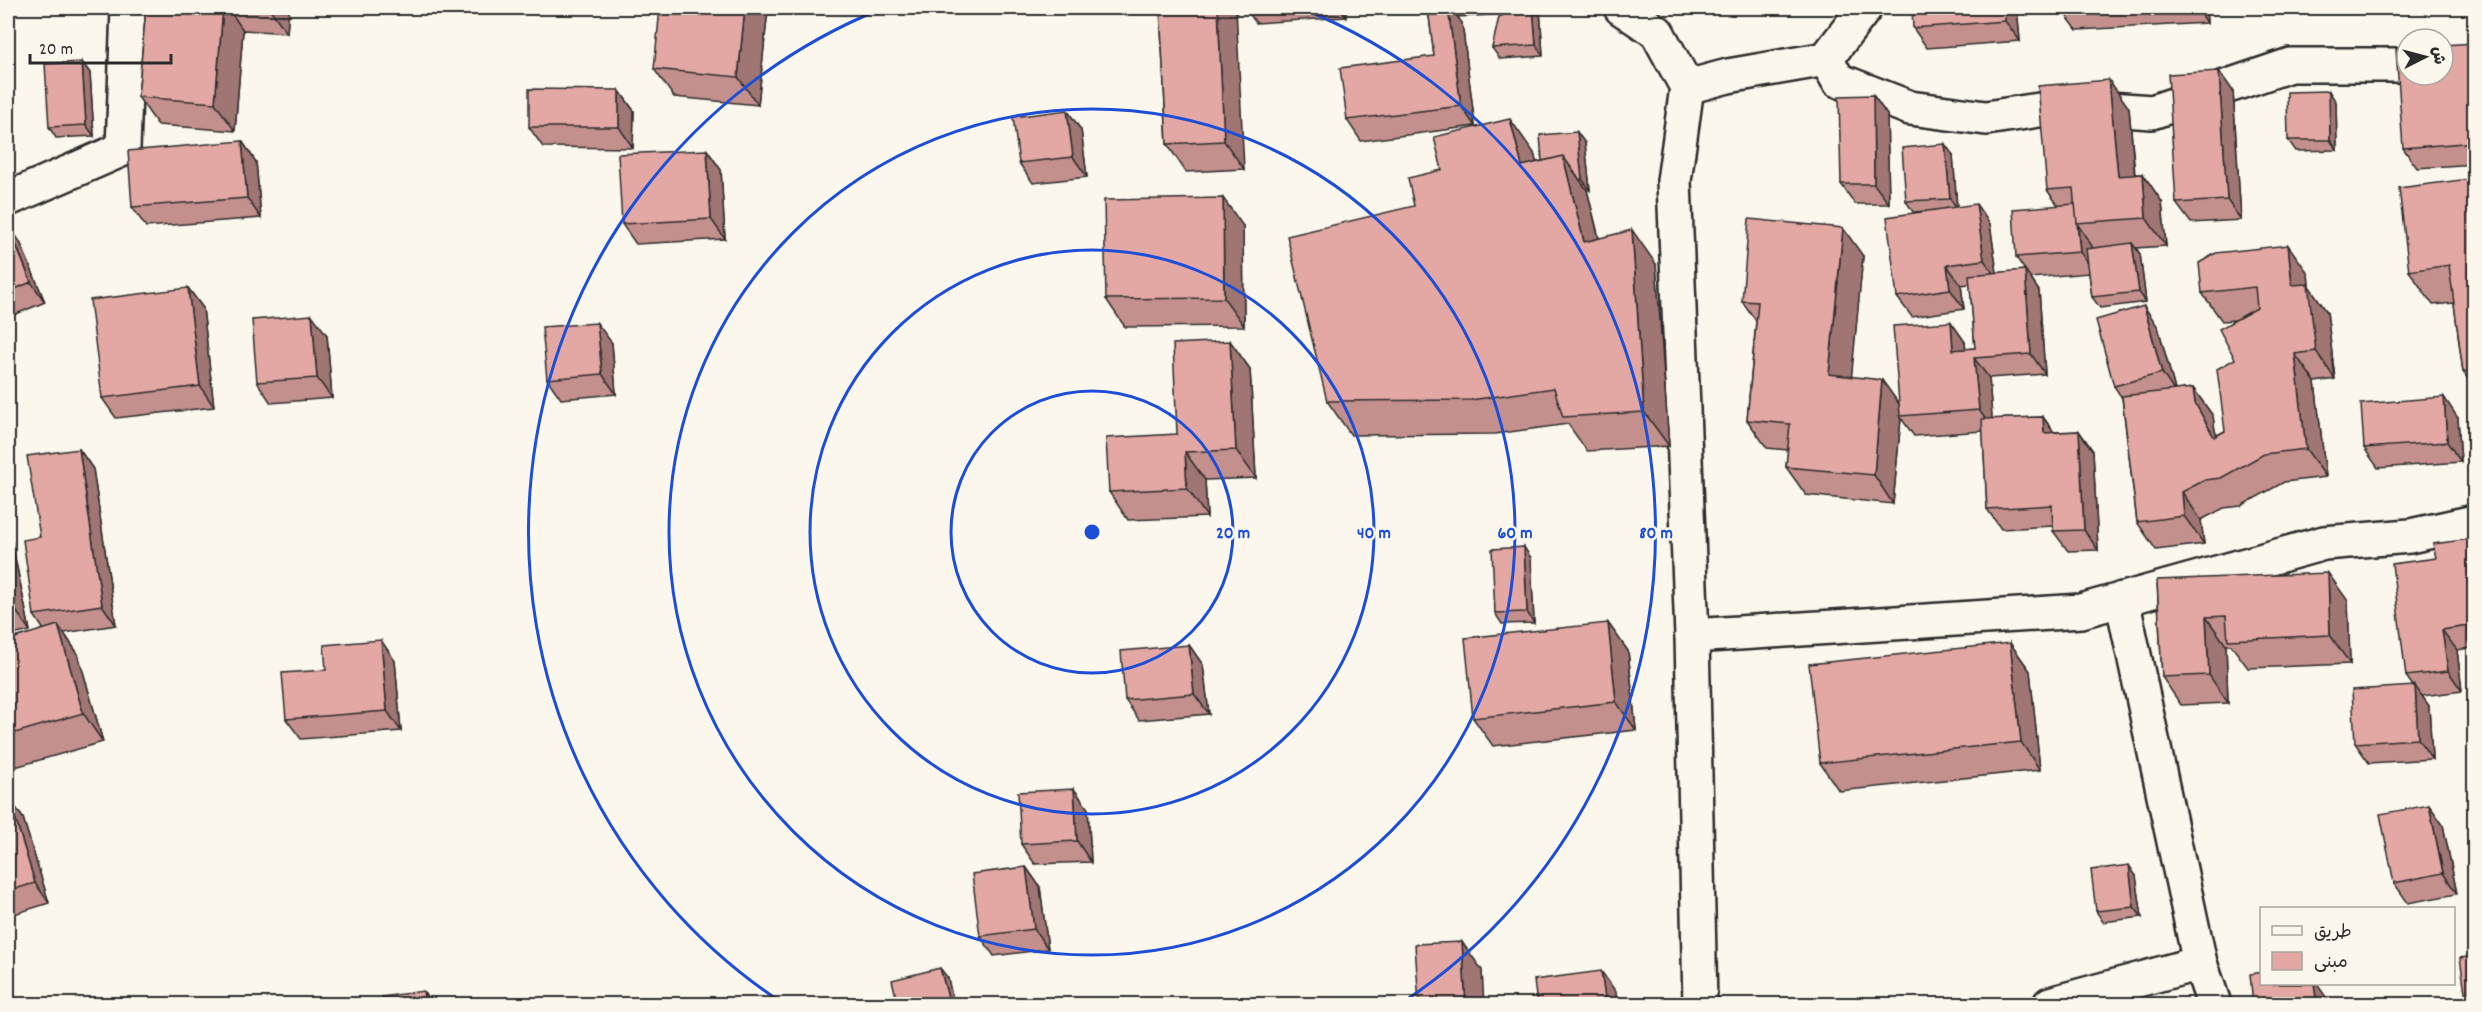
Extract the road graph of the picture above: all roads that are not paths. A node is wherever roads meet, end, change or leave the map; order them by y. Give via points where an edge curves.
1 (128, 8) edge
2 (1621, 8) edge
3 (1865, 8) edge
4 (1826, 59) junction
5 (2395, 65) edge
6 (1688, 87) junction
7 (8, 199) edge
8 (2475, 522) edge
9 (2122, 599) junction
10 (1692, 636) junction
11 (2200, 963) junction
12 (1700, 1005) edge
13 (2050, 1005) edge
14 (2214, 1005) edge

1 - 7 street via 123,149
2 - 6 street via 1657,32
3 - 4 street
4 - 5 street via 1838,80 1910,108 1986,118 2066,106 2152,112 2290,65
4 - 6 street
6 - 10 street via 1674,181
8 - 9 street via 2410,536 2324,543
9 - 10 street via 2081,611
9 - 11 street
10 - 12 street
11 - 13 street
11 - 14 street

